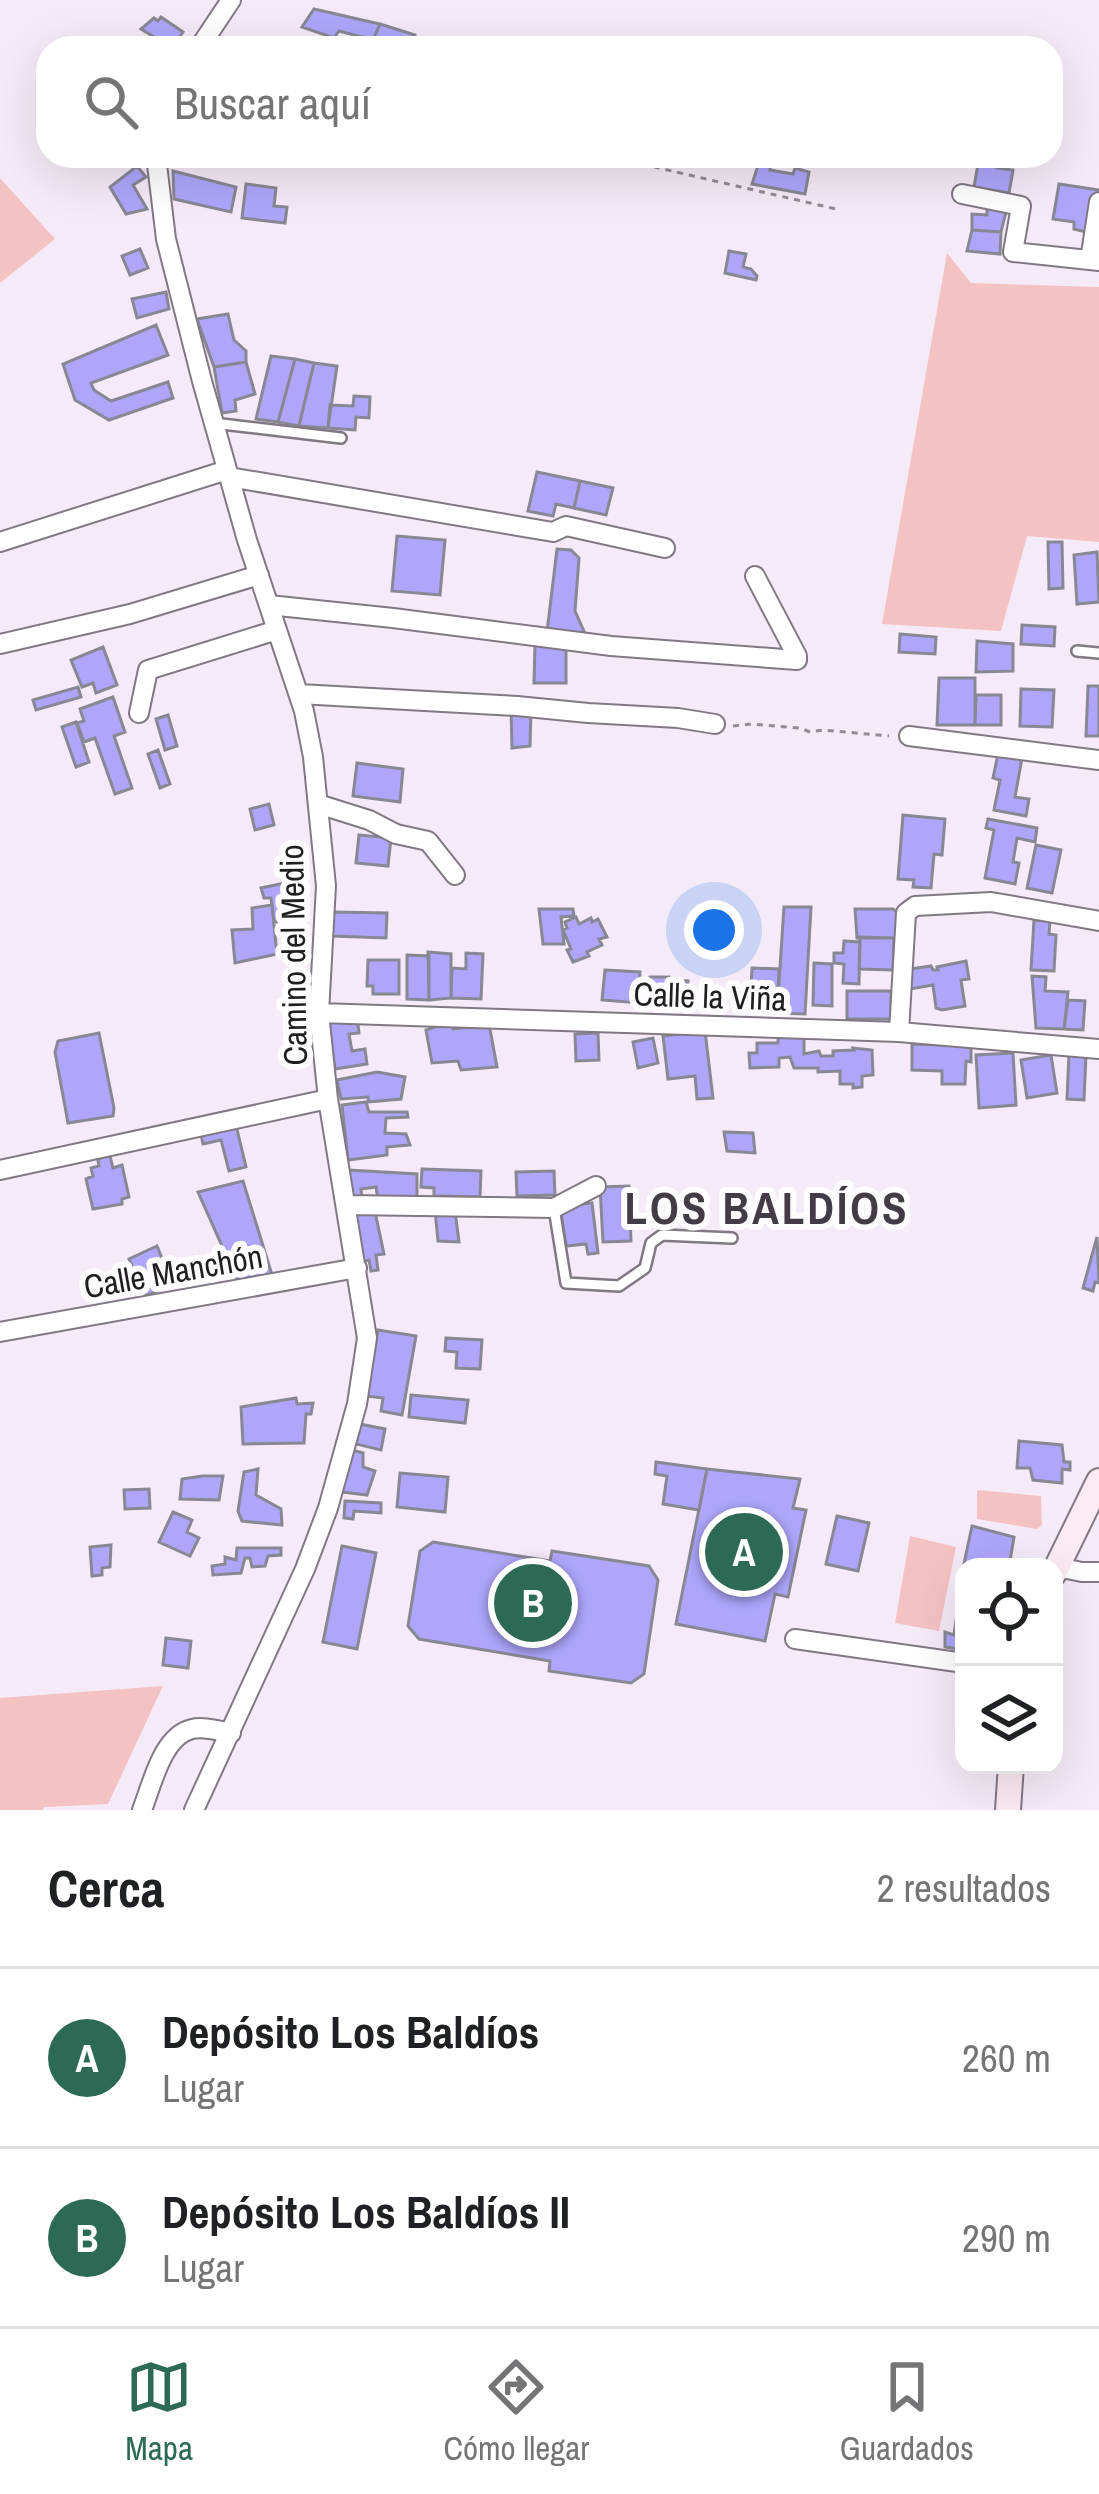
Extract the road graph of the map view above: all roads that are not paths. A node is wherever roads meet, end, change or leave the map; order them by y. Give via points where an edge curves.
1 (231, 0) edge
2 (208, 36) edge
3 (157, 168) edge
4 (962, 194) dead end
5 (1099, 202) edge
6 (1095, 261) edge
7 (213, 423) junction
8 (341, 438) dead end
9 (228, 474) junction
10 (0, 542) edge
11 (665, 548) dead end
12 (259, 575) junction
13 (755, 576) dead end
14 (268, 605) junction
15 (277, 630) junction
16 (0, 644) edge
17 (1077, 651) dead end
18 (1099, 653) edge
19 (299, 694) junction
20 (139, 713) dead end
21 (715, 724) road end
22 (908, 736) road end
23 (1099, 760) edge
24 (318, 804) junction
25 (455, 875) dead end
26 (1099, 920) edge
27 (319, 1013) junction
28 (899, 1032) junction
29 (1099, 1048) edge
30 (328, 1099) junction
31 (0, 1170) edge
32 (596, 1186) dead end
33 (346, 1205) junction
34 (554, 1208) junction
35 (732, 1238) dead end
36 (357, 1268) junction
37 (0, 1332) edge
38 (1099, 1481) edge
39 (1061, 1558) edge
40 (1063, 1570) edge
41 (1099, 1572) edge
42 (795, 1639) dead end
43 (955, 1662) edge
44 (231, 1733) junction
45 (1010, 1774) edge
46 (142, 1810) edge
47 (194, 1810) edge
48 (1008, 1810) edge

1 - 2 street
3 - 7 street, Camino del Medio via 166,239
4 - 6 street via 1021,206 1013,251
5 - 6 street
7 - 8 lane
7 - 9 street, Camino del Medio
9 - 10 street
9 - 11 street
9 - 12 street, Camino del Medio
12 - 14 street, Camino del Medio
12 - 16 street
13 - 14 street via 796,660
14 - 15 street, Camino del Medio
15 - 19 street, Camino del Medio
15 - 20 street via 148,670
17 - 18 lane
19 - 21 street
19 - 24 street, Camino del Medio
22 - 23 street
24 - 25 street via 428,841
24 - 27 street, Camino del Medio via 326,886
26 - 28 street via 991,902 915,905 905,913
27 - 28 street, Calle la Viña
27 - 30 street, Camino del Medio
28 - 29 street, Calle la Viña
30 - 31 street
30 - 33 street, Camino del Medio
32 - 34 street
33 - 34 street
33 - 36 street, Camino del Medio
34 - 35 lane via 566,1282 619,1286 645,1268 651,1243 662,1235
36 - 37 street, Calle Manchón
36 - 44 street, Camino del Medio via 368,1338 357,1404 305,1570
38 - 39 main road
40 - 41 street
42 - 43 street
44 - 46 street via 179,1735
44 - 47 street, Camino del Medio
45 - 48 main road

